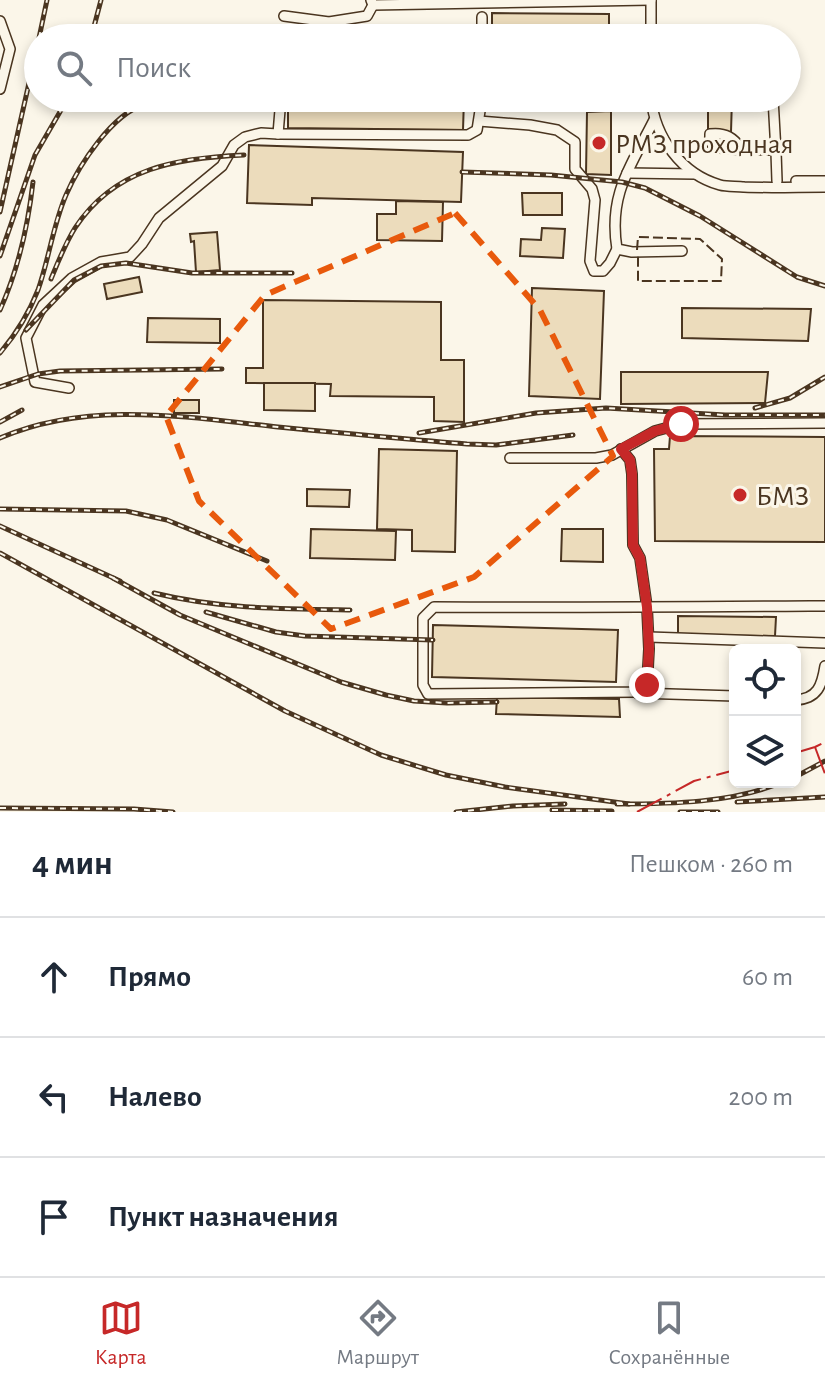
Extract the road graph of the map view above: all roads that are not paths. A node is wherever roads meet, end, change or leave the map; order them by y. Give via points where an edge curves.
1 (651, 0) edge
2 (657, 0) edge
3 (372, 2) edge
4 (284, 16) dead end
5 (482, 17) dead end
6 (0, 21) edge
7 (482, 24) edge
8 (653, 24) edge
9 (655, 24) edge
10 (10, 49) junction
11 (0, 56) edge
12 (0, 89) edge
13 (280, 112) edge
14 (480, 112) edge
15 (653, 112) edge
16 (658, 112) edge
17 (774, 112) edge
18 (654, 120) junction
19 (479, 121) junction
20 (278, 134) junction
21 (742, 149) dead end
22 (776, 152) junction
23 (627, 173) junction
24 (696, 174) junction
25 (777, 181) junction
26 (825, 181) edge
27 (825, 187) edge
28 (617, 249) junction
29 (682, 251) dead end
30 (69, 388) dead end
31 (825, 423) edge
32 (621, 449) junction
33 (510, 458) dead end
34 (825, 606) edge
35 (647, 607) junction
36 (649, 637) junction
37 (825, 643) edge
38 (825, 666) edge
39 (634, 692) junction
40 (729, 696) edge
41 (801, 700) edge

1 - 3 street
1 - 8 street
2 - 9 street
3 - 4 street via 367,16 329,22
5 - 7 street
6 - 10 street
10 - 11 street
10 - 12 street
13 - 20 street
14 - 19 street
15 - 18 street
16 - 25 street via 669,140 696,166 736,182
17 - 22 street
18 - 23 street
18 - 24 street via 666,144
19 - 20 street via 468,135
19 - 28 street via 557,130 575,142 575,169 595,200 590,261 594,271 603,271
20 - 30 street via 261,133 234,145 222,166 159,218 130,257 101,262 72,278 43,305 26,338 35,382
21 - 22 street
22 - 25 street
23 - 24 street
23 - 28 street via 614,212
24 - 27 street via 720,185
25 - 26 street
28 - 29 street
31 - 32 street via 681,424
32 - 33 street via 596,458
32 - 35 street via 630,460 633,545
34 - 35 street
35 - 36 street
35 - 39 street via 434,607 423,618 423,685 428,694
36 - 37 street
36 - 39 street via 647,685
38 - 41 street via 817,692
39 - 40 street

